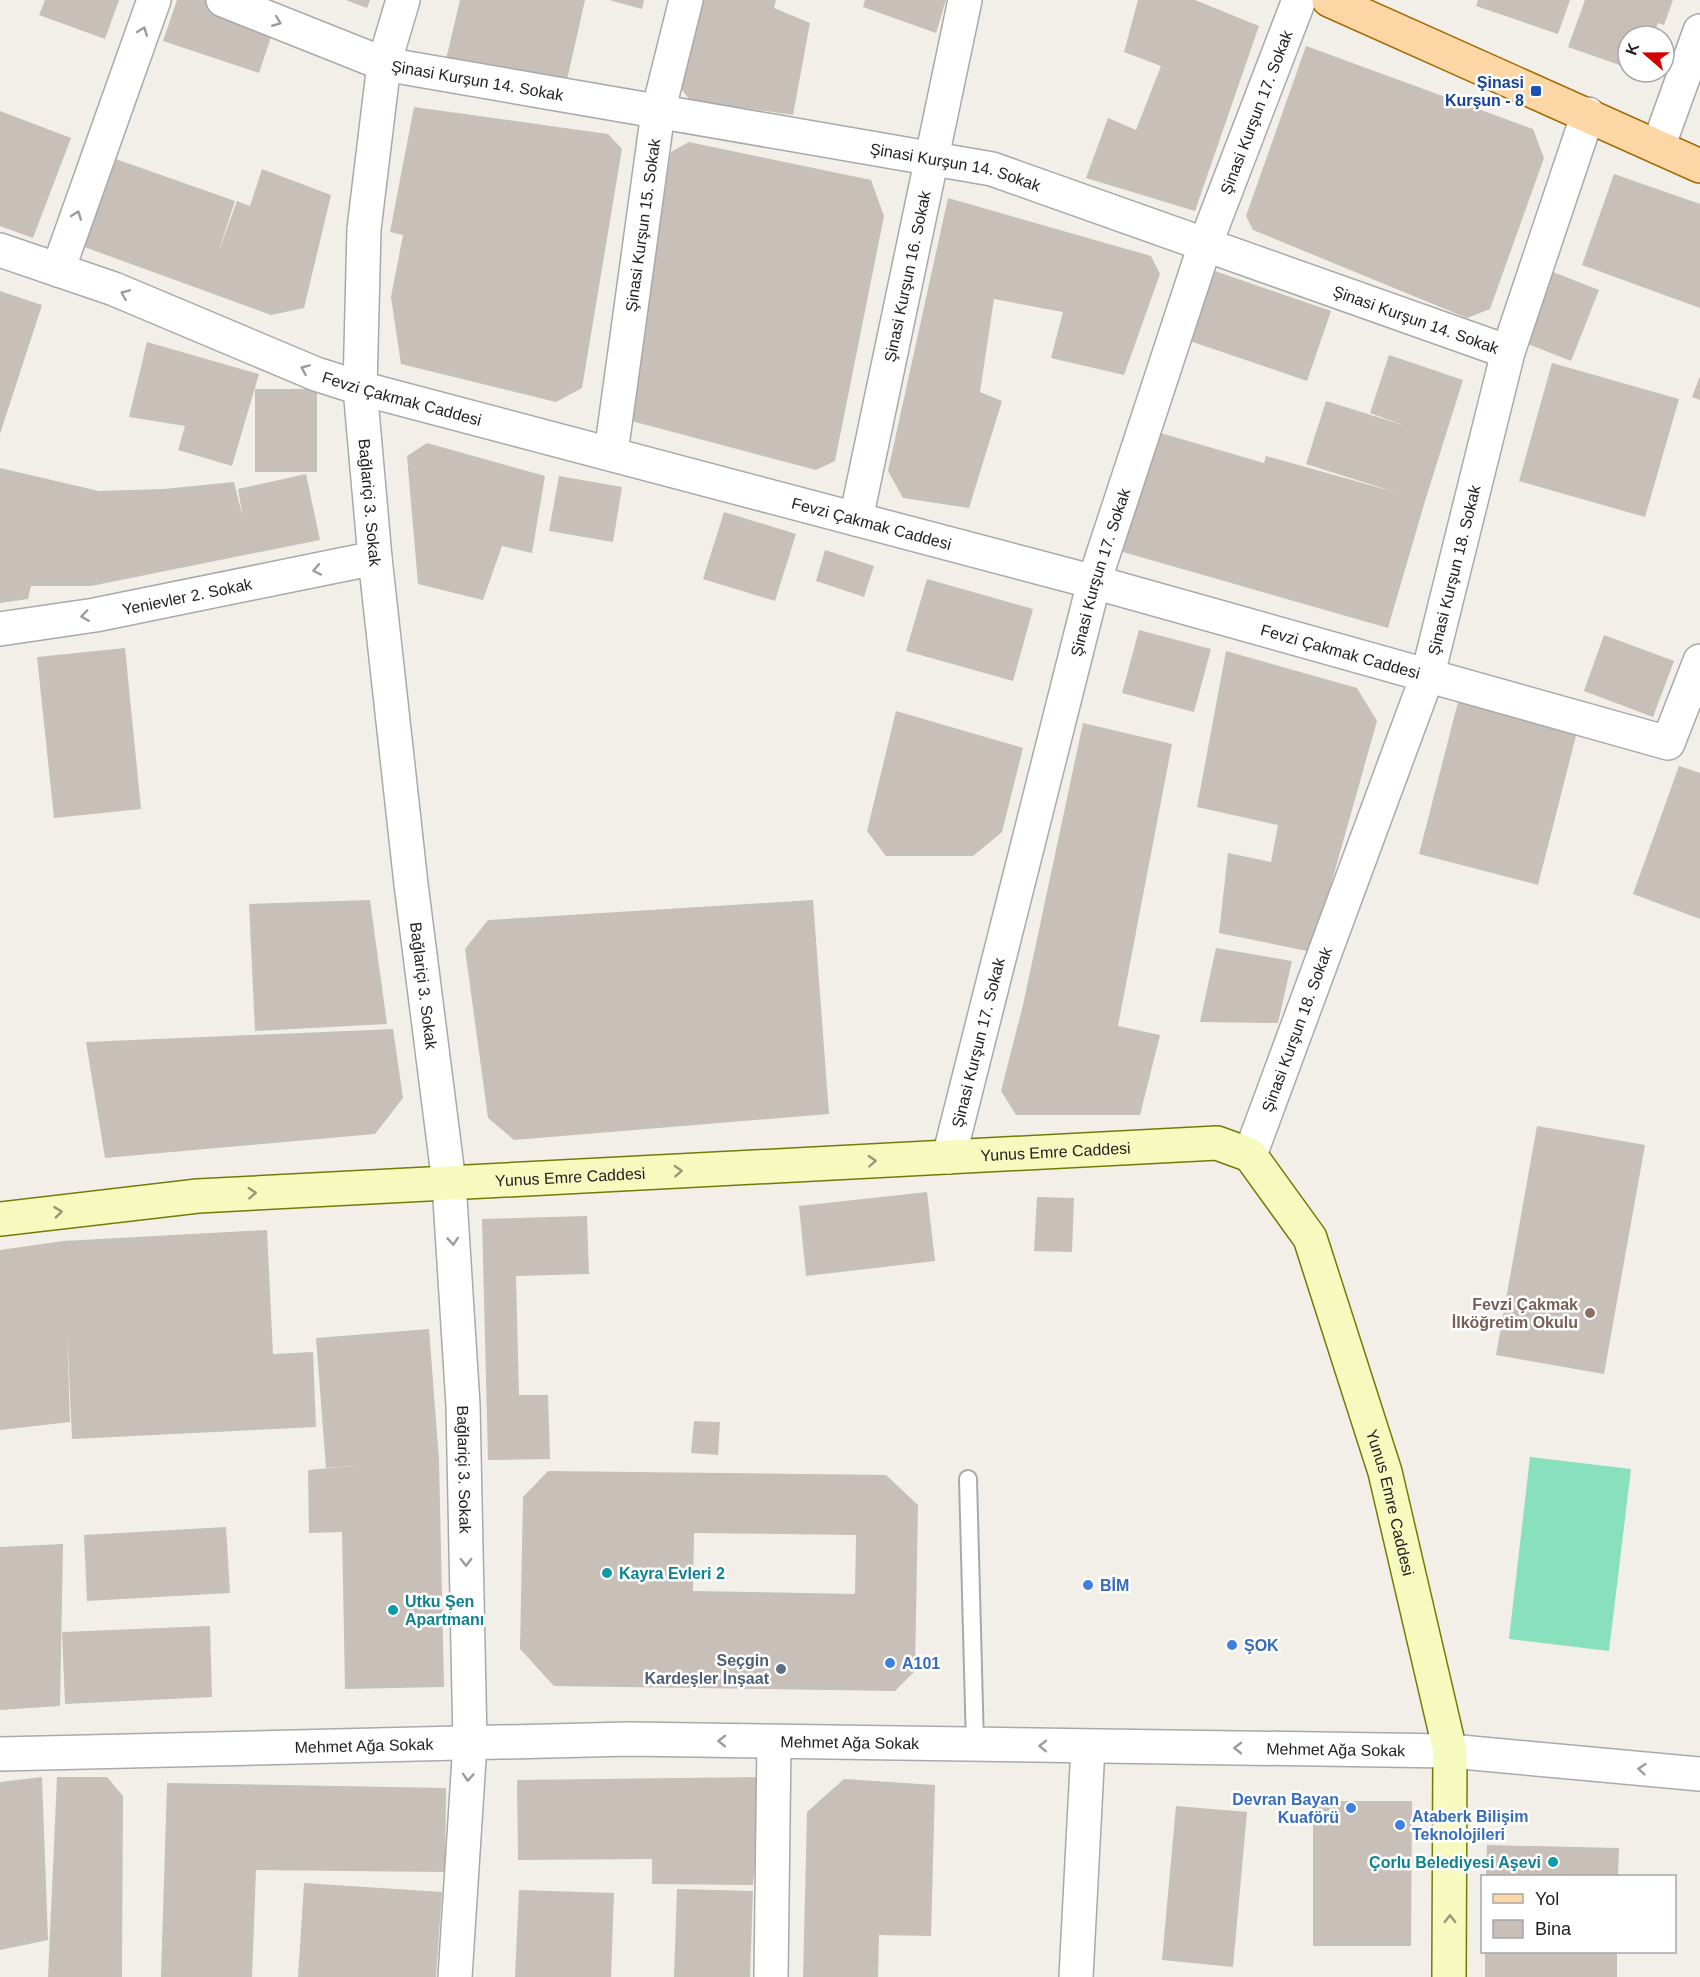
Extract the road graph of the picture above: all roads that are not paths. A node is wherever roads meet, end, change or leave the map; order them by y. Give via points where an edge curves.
1 (154, 0) edge
2 (223, 0) edge
3 (403, 0) edge
4 (686, 0) edge
5 (965, 0) edge
6 (1299, 0) edge
7 (1329, 0) edge
8 (1700, 31) edge
9 (384, 64) junction
10 (658, 112) junction
11 (1588, 114) junction
12 (1658, 147) junction
13 (931, 158) junction
14 (1700, 165) edge
15 (1206, 245) junction
16 (0, 250) edge
17 (58, 270) junction
18 (1508, 352) junction
19 (360, 388) junction
20 (610, 453) junction
21 (856, 519) junction
22 (375, 558) junction
23 (1094, 582) junction
24 (0, 629) edge
25 (1700, 660) edge
26 (1428, 674) junction
27 (1250, 1155) junction
28 (949, 1157) junction
29 (449, 1182) junction
30 (0, 1219) edge
31 (968, 1479) dead end
32 (470, 1743) junction
33 (774, 1743) junction
34 (975, 1745) junction
35 (1088, 1746) junction
36 (1450, 1751) junction
37 (0, 1754) edge
38 (1700, 1774) edge
39 (455, 1977) edge
40 (771, 1977) edge
41 (1077, 1977) edge
42 (1449, 1977) edge

17 -> 1 street
2 -> 9 street, Şinasi Kurşun 14. Sokak
3 - 9 street, Bağlariçi 3. Sokak
4 - 10 street, Şinasi Kurşun 15. Sokak
5 - 13 street, Şinasi Kurşun 16. Sokak
6 - 15 street, Şinasi Kurşun 17. Sokak
7 - 11 main road
8 - 12 street
9 - 10 street, Şinasi Kurşun 14. Sokak
9 - 19 street, Bağlariçi 3. Sokak via 364,229
10 - 13 street, Şinasi Kurşun 14. Sokak
10 - 20 street, Şinasi Kurşun 15. Sokak
11 - 12 main road
11 - 18 street, Şinasi Kurşun 18. Sokak
12 - 14 main road
13 - 15 street, Şinasi Kurşun 14. Sokak via 992,169
13 - 21 street, Şinasi Kurşun 16. Sokak
15 - 18 street, Şinasi Kurşun 14. Sokak
15 - 23 street, Şinasi Kurşun 17. Sokak
16 - 17 street, Fevzi Çakmak Caddesi
19 -> 17 street, Fevzi Çakmak Caddesi
18 - 26 street, Şinasi Kurşun 18. Sokak
19 - 20 street, Fevzi Çakmak Caddesi
19 - 22 street, Bağlariçi 3. Sokak
20 - 21 street, Fevzi Çakmak Caddesi
21 - 23 street, Fevzi Çakmak Caddesi
22 -> 24 street, Yenievler 2. Sokak via 95,615
22 - 29 street, Bağlariçi 3. Sokak
23 - 26 street, Fevzi Çakmak Caddesi
23 - 28 street, Şinasi Kurşun 17. Sokak
25 - 26 street, Fevzi Çakmak Caddesi via 1668,743
26 - 27 street, Şinasi Kurşun 18. Sokak
27 - 28 street, Yunus Emre Caddesi via 1217,1143
27 - 36 street, Yunus Emre Caddesi via 1310,1238 1385,1472
29 -> 28 street, Yunus Emre Caddesi
30 -> 29 street, Yunus Emre Caddesi via 198,1196
29 -> 32 street, Bağlariçi 3. Sokak via 463,1405
31 - 34 lane
33 -> 32 street, Mehmet Ağa Sokak via 629,1739
32 - 37 street, Mehmet Ağa Sokak
32 -> 39 street, Bağlariçi 3. Sokak
33 - 34 street, Mehmet Ağa Sokak
33 - 40 street
35 -> 34 street, Mehmet Ağa Sokak
36 -> 35 street, Mehmet Ağa Sokak
35 - 41 street
38 -> 36 street, Mehmet Ağa Sokak
42 -> 36 street, Yunus Emre Caddesi

